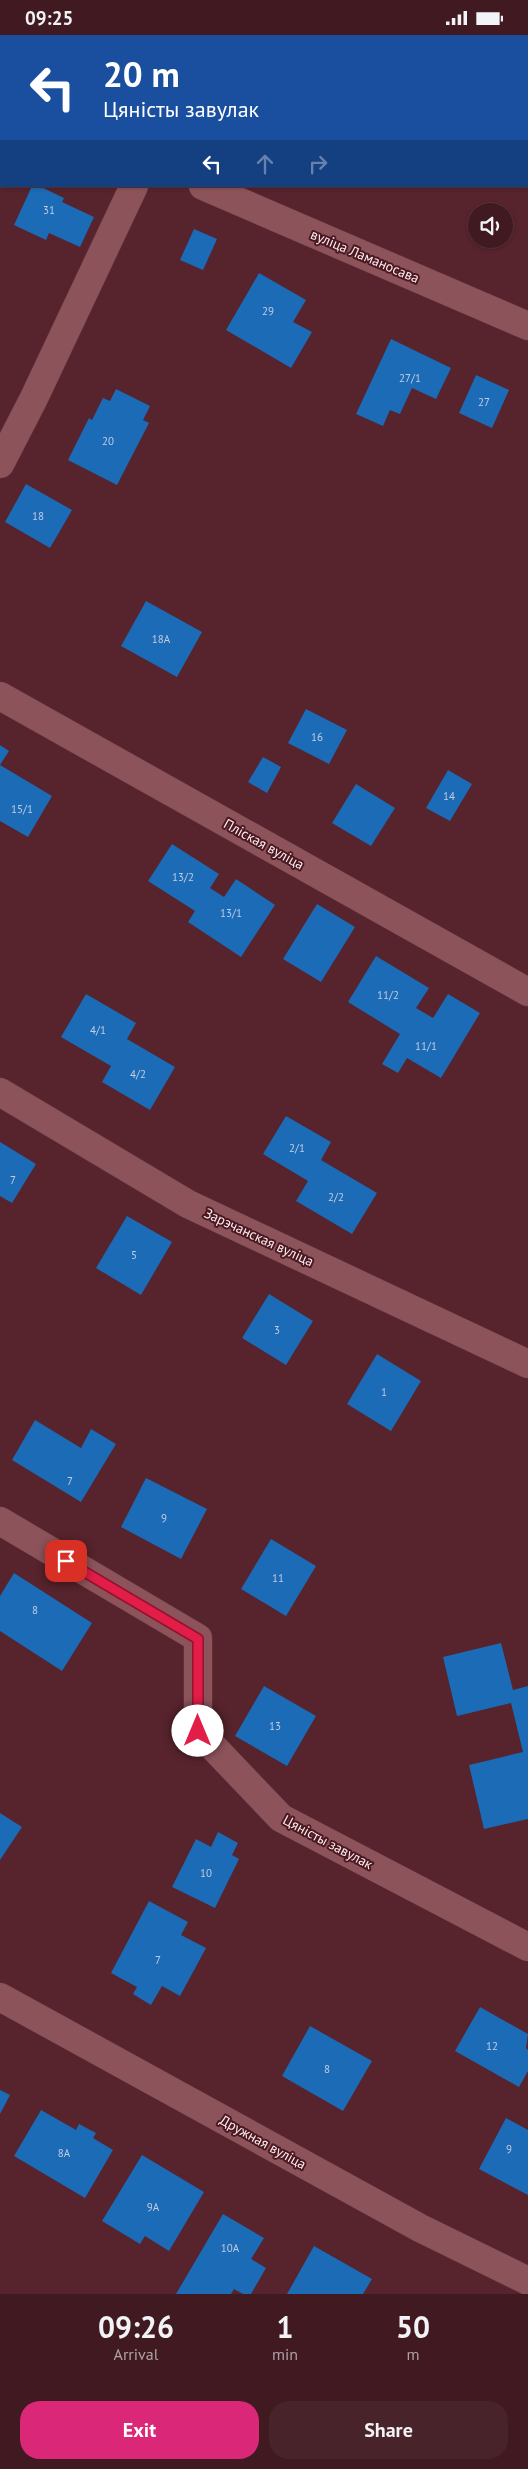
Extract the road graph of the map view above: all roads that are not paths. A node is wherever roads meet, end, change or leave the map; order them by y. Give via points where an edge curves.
1 (134, 187) edge
2 (205, 187) edge
3 (528, 326) edge
4 (0, 464) edge
5 (0, 696) edge
6 (528, 992) edge
7 (0, 1092) edge
8 (528, 1364) edge
9 (0, 1521) edge
10 (528, 1947) edge
11 (0, 1997) edge
12 (528, 2281) edge

1 - 4 street
2 - 3 street, вуліца Ламаносава
5 - 6 street, Пліская вуліца
7 - 8 street, Зарэчанская вуліца via 188,1204
9 - 10 street, Цяністы завулак via 198,1639 198,1731 281,1817
11 - 12 street, Дружная вуліца via 420,2228

